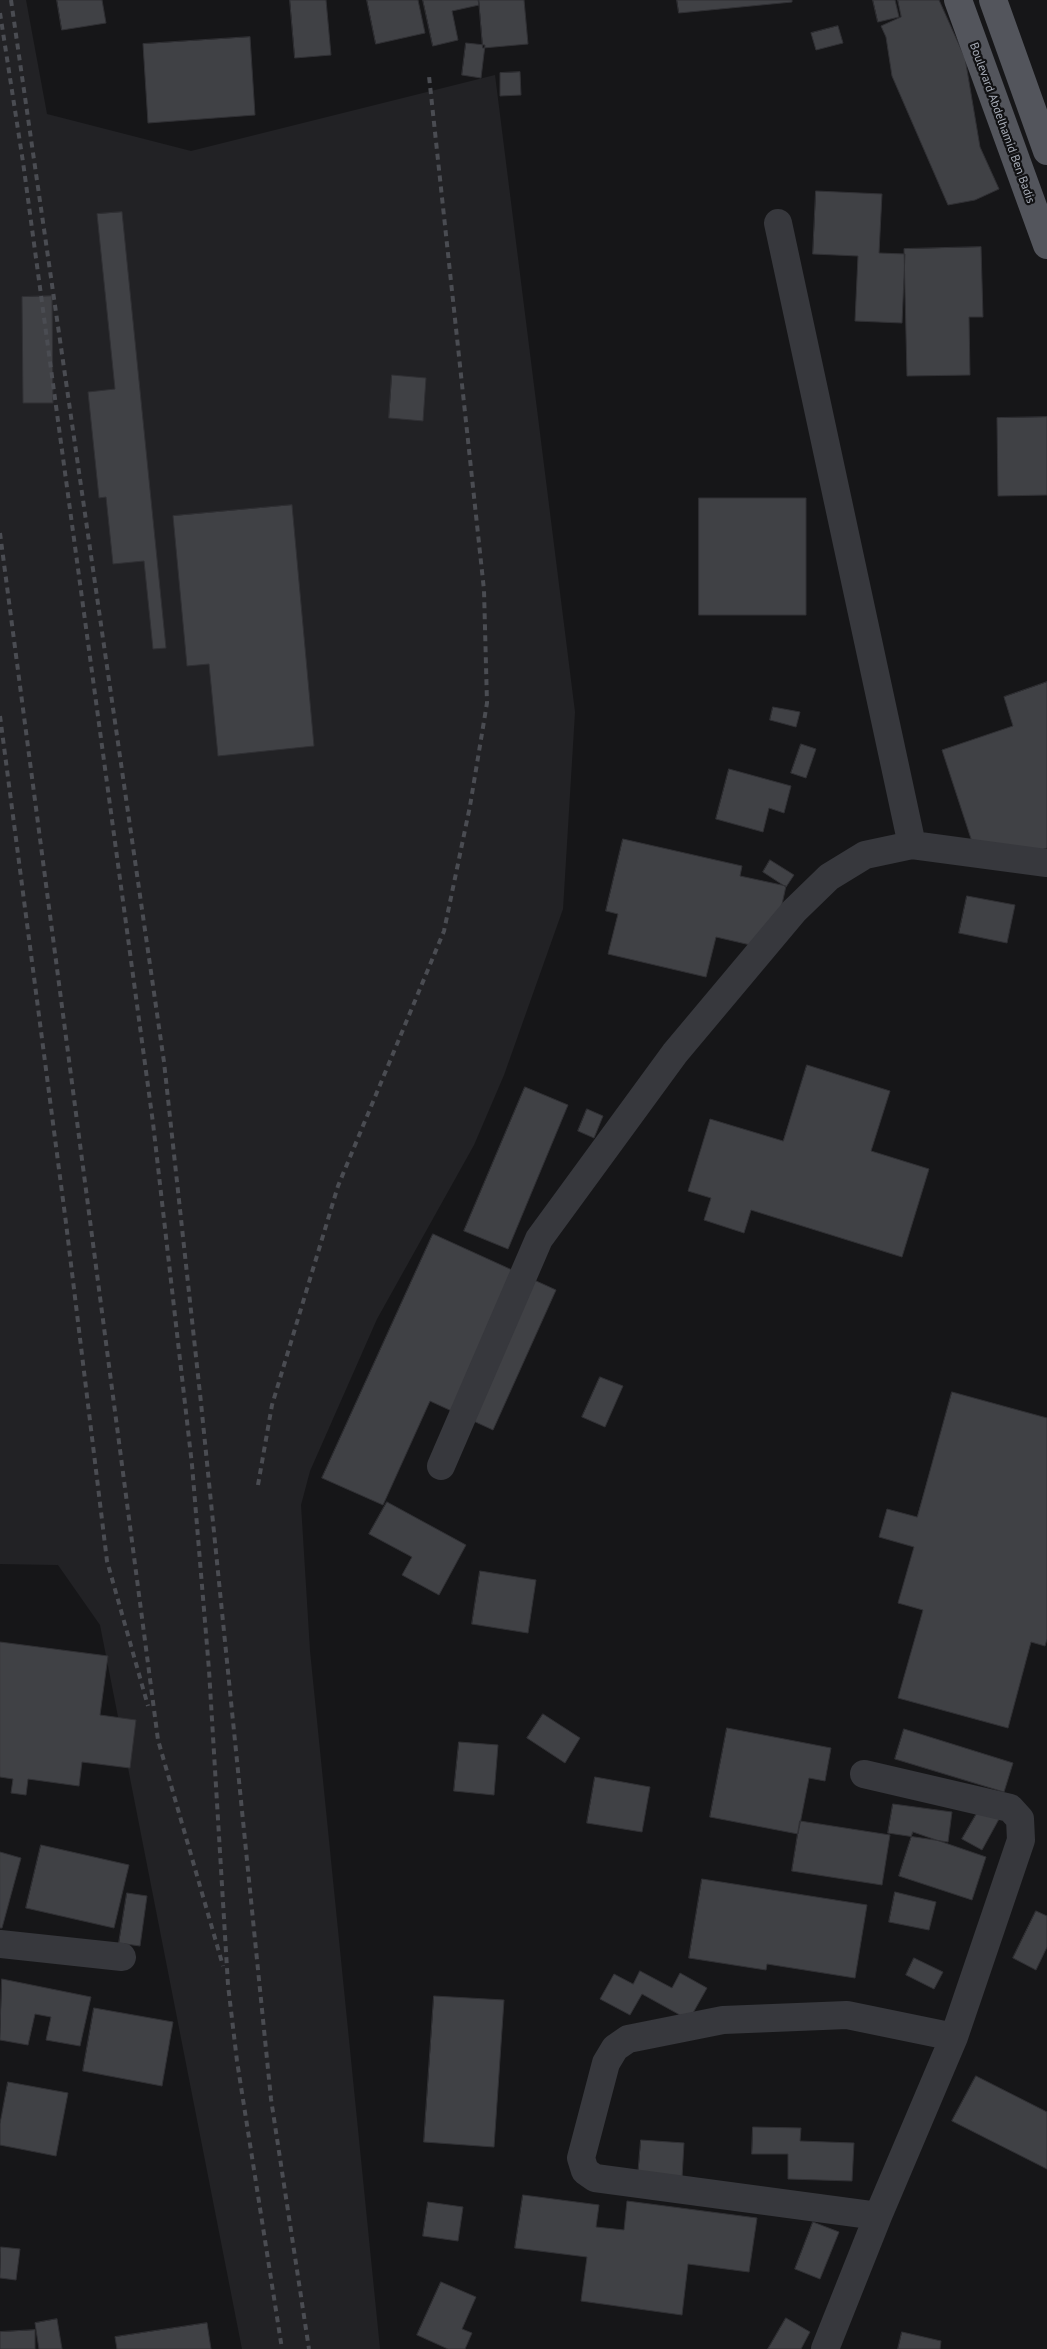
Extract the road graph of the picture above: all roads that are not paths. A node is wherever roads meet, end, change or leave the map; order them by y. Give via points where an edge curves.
1 (958, 0) edge
2 (993, 0) edge
3 (1047, 151) edge
4 (778, 223) dead end
5 (1047, 245) edge
6 (912, 844) junction
7 (1047, 863) edge
8 (441, 1466) dead end
9 (864, 1774) dead end
10 (0, 1944) edge
11 (122, 1957) dead end
12 (954, 2038) junction
13 (878, 2216) junction
14 (825, 2349) edge

1 - 5 main road, Boulevard Abdelhamid Ben Badis
2 - 3 main road
4 - 6 street
6 - 7 street
6 - 8 street via 865,855 829,877 794,911 675,1053 539,1239
9 - 12 street via 1010,1808 1020,1819 1021,1840
10 - 11 street
12 - 13 street
12 - 13 street via 847,2015 723,2020 628,2039 614,2048 606,2063 580,2158 585,2171 595,2178
13 - 14 street

